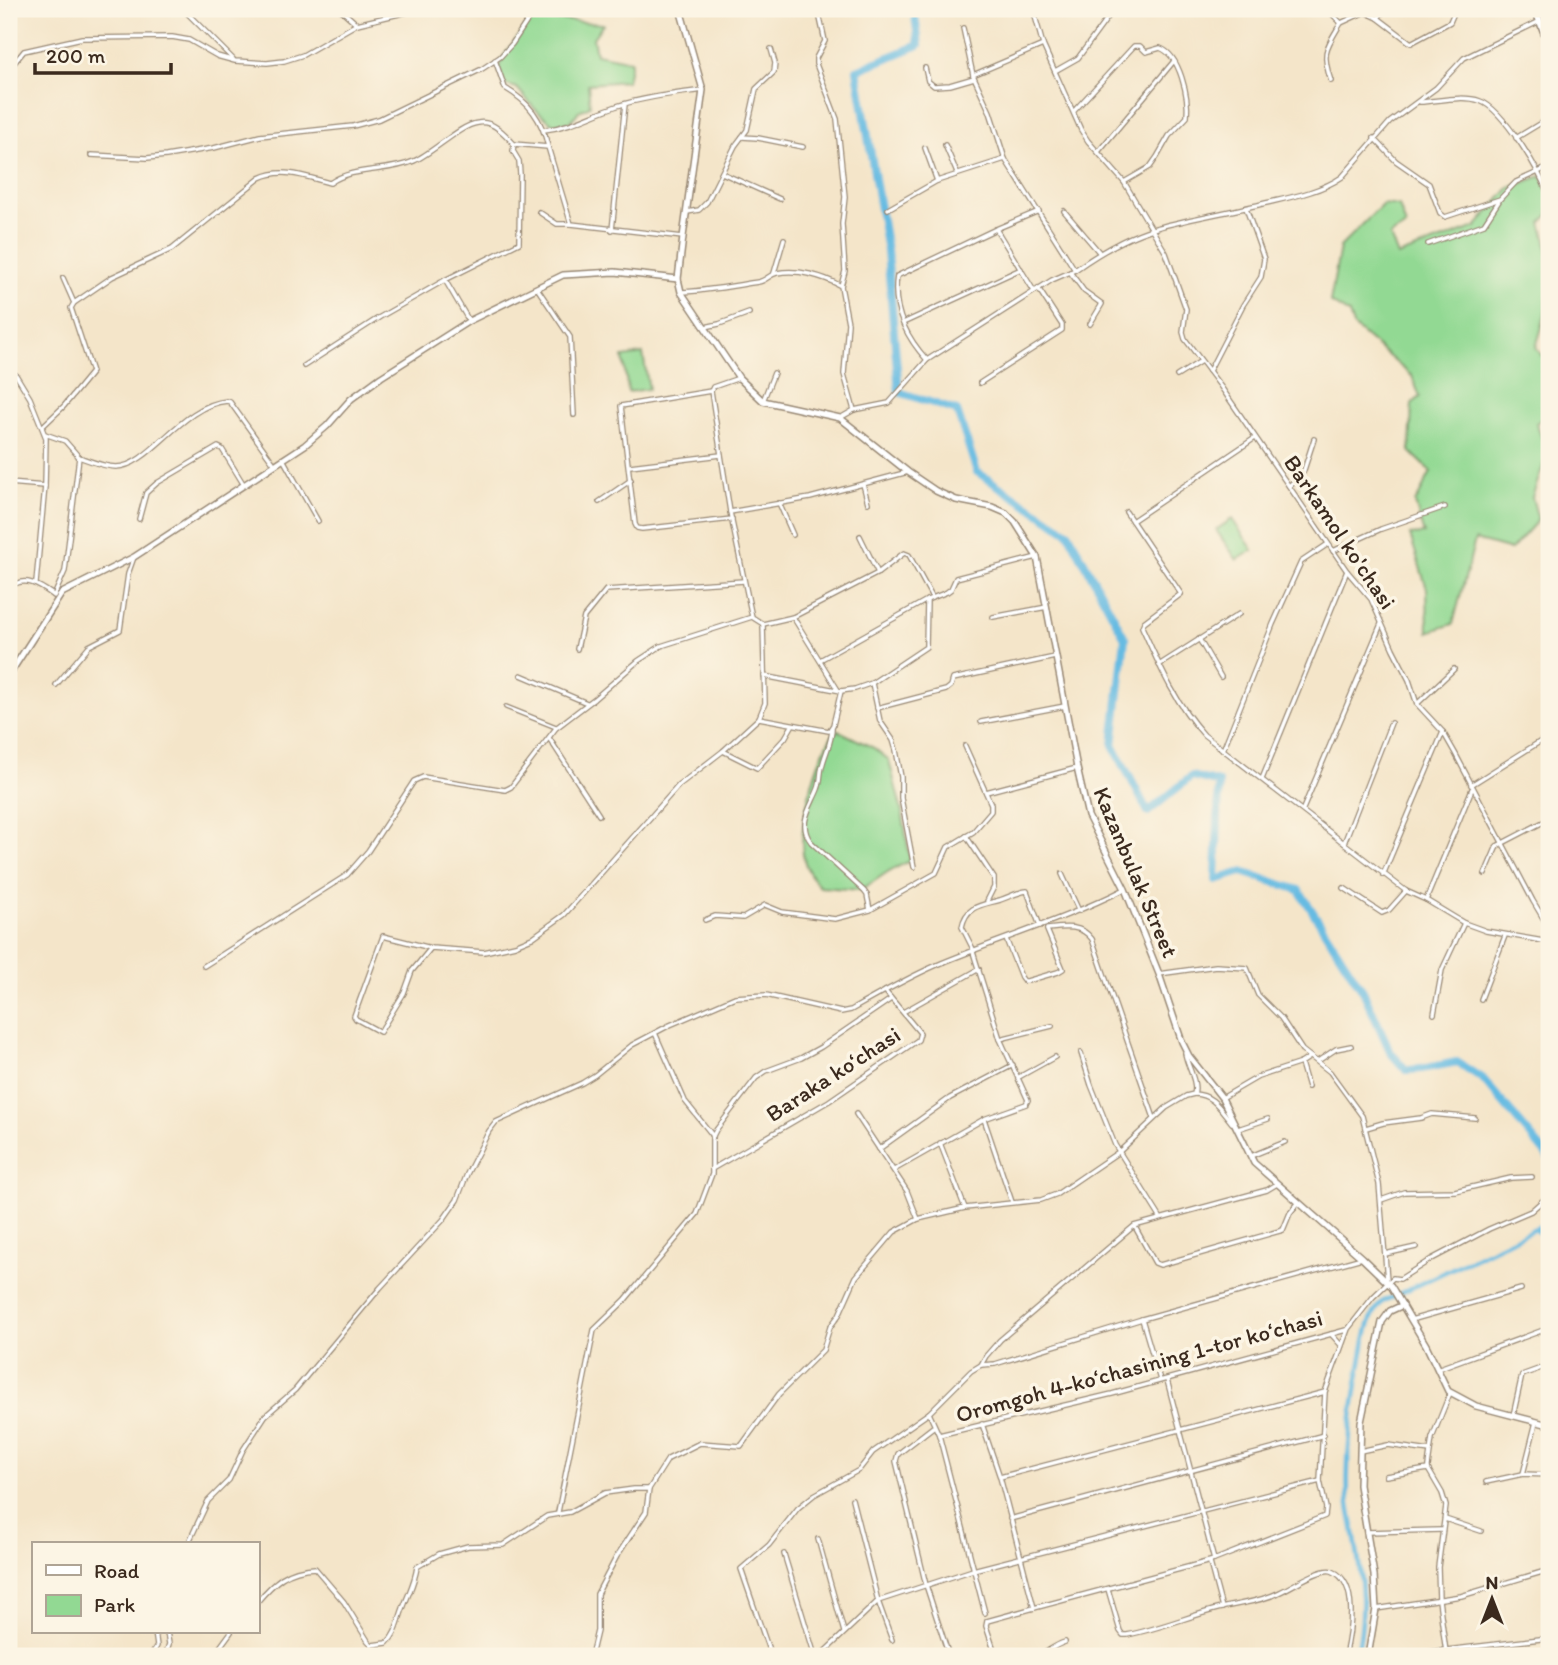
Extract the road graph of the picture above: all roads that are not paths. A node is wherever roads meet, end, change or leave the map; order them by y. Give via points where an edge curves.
1 (183, 9) edge
2 (340, 9) edge
3 (420, 9) edge
4 (535, 9) edge
5 (680, 9) edge
6 (818, 9) edge
7 (1033, 9) edge
8 (1114, 9) edge
9 (1328, 9) edge
10 (1385, 9) edge
11 (1450, 9) edge
12 (1535, 9) edge
13 (1542, 9) edge
14 (1378, 18) junction
15 (1540, 21) junction
16 (1341, 23) junction
17 (357, 24) junction
18 (1549, 26) edge
19 (963, 28) dead end
20 (1549, 44) edge
21 (1043, 45) junction
22 (771, 49) dead end
23 (495, 60) junction
24 (235, 61) junction
25 (1174, 61) junction
26 (925, 68) dead end
27 (9, 69) edge
28 (1055, 71) junction
29 (974, 76) junction
30 (1331, 81) dead end
31 (704, 90) junction
32 (1418, 102) junction
33 (625, 104) junction
34 (1074, 111) junction
35 (1549, 118) edge
36 (544, 130) junction
37 (742, 137) junction
38 (1374, 138) junction
39 (1516, 138) junction
40 (514, 144) junction
41 (945, 145) dead end
42 (548, 146) junction
43 (803, 147) dead end
44 (925, 148) dead end
45 (1098, 152) junction
46 (91, 155) dead end
47 (1005, 159) junction
48 (1549, 167) edge
49 (722, 173) junction
50 (957, 173) junction
51 (1539, 173) junction
52 (937, 181) junction
53 (1124, 182) junction
54 (1549, 198) edge
55 (780, 199) dead end
56 (1500, 200) junction
57 (1246, 208) junction
58 (888, 209) dead end
59 (1039, 211) junction
60 (1064, 211) dead end
61 (539, 212) dead end
62 (687, 212) junction
63 (571, 224) junction
64 (996, 229) junction
65 (1153, 229) junction
66 (612, 230) junction
67 (683, 237) junction
68 (784, 239) dead end
69 (1428, 244) dead end
70 (1099, 253) junction
71 (1021, 269) junction
72 (1073, 271) junction
73 (774, 273) junction
74 (63, 278) dead end
75 (678, 279) junction
76 (445, 280) junction
77 (841, 286) junction
78 (537, 288) junction
79 (1036, 290) junction
80 (681, 292) junction
81 (74, 303) junction
82 (749, 313) dead end
83 (469, 321) junction
84 (903, 323) junction
85 (1090, 324) dead end
86 (705, 327) junction
87 (927, 360) junction
88 (1201, 361) junction
89 (304, 366) dead end
90 (1209, 371) junction
91 (774, 373) dead end
92 (16, 375) dead end
93 (1177, 376) dead end
94 (739, 378) junction
95 (980, 383) dead end
96 (711, 391) junction
97 (763, 401) junction
98 (854, 410) junction
99 (574, 415) dead end
100 (840, 418) junction
101 (43, 427) junction
102 (45, 434) junction
103 (1255, 438) junction
104 (1314, 439) dead end
105 (721, 455) junction
106 (79, 457) junction
107 (284, 459) junction
108 (275, 465) junction
109 (629, 466) junction
110 (908, 472) junction
111 (631, 480) junction
112 (9, 483) edge
113 (863, 484) junction
114 (244, 485) junction
115 (45, 486) junction
116 (1289, 486) junction
117 (599, 502) dead end
118 (779, 503) junction
119 (868, 503) dead end
120 (1445, 507) dead end
121 (730, 512) junction
122 (1126, 512) dead end
123 (139, 519) dead end
124 (732, 519) junction
125 (318, 520) dead end
126 (1132, 521) junction
127 (793, 535) dead end
128 (860, 536) dead end
129 (1328, 544) junction
130 (1333, 551) junction
131 (134, 557) junction
132 (1037, 557) junction
133 (1347, 571) junction
134 (878, 573) junction
135 (744, 581) junction
136 (36, 583) junction
137 (9, 588) edge
138 (56, 597) junction
139 (929, 599) junction
140 (1047, 607) junction
141 (1239, 614) dead end
142 (752, 617) junction
143 (793, 617) junction
144 (993, 617) dead end
145 (1382, 622) junction
146 (763, 624) junction
147 (1199, 639) junction
148 (578, 649) dead end
149 (1056, 657) junction
150 (820, 660) junction
151 (1159, 665) junction
152 (1454, 669) dead end
153 (9, 675) edge
154 (521, 675) dead end
155 (764, 676) junction
156 (1222, 677) dead end
157 (872, 683) junction
158 (55, 685) dead end
159 (839, 690) junction
160 (587, 703) junction
161 (1417, 704) junction
162 (1065, 706) junction
163 (506, 707) dead end
164 (877, 708) junction
165 (759, 718) junction
166 (981, 722) dead end
167 (1391, 723) dead end
168 (792, 726) junction
169 (556, 727) junction
170 (832, 729) junction
171 (1443, 732) junction
172 (1549, 736) edge
173 (549, 738) junction
174 (965, 746) dead end
175 (1223, 750) junction
176 (723, 751) junction
177 (1077, 768) junction
178 (1262, 779) junction
179 (1472, 786) junction
180 (986, 792) junction
181 (1303, 809) junction
182 (599, 814) dead end
183 (1549, 819) edge
184 (966, 836) junction
185 (1344, 843) junction
186 (1502, 843) junction
187 (914, 867) dead end
188 (1062, 874) dead end
189 (1485, 874) dead end
190 (1383, 875) junction
191 (1125, 888) junction
192 (1344, 888) dead end
193 (1406, 891) junction
194 (1426, 900) junction
195 (987, 901) junction
196 (870, 910) junction
197 (1079, 911) junction
198 (705, 920) dead end
199 (1464, 923) junction
200 (1044, 927) junction
201 (1549, 928) edge
202 (1505, 936) junction
203 (1006, 939) junction
204 (1549, 942) edge
205 (431, 948) junction
206 (974, 952) junction
207 (204, 966) dead end
208 (979, 969) junction
209 (1159, 974) junction
210 (884, 991) junction
211 (891, 999) junction
212 (1481, 999) dead end
213 (903, 1012) junction
214 (1434, 1014) dead end
215 (1052, 1026) dead end
216 (655, 1033) junction
217 (1000, 1040) junction
218 (1351, 1046) dead end
219 (1185, 1049) junction
220 (1081, 1053) dead end
221 (1055, 1057) dead end
222 (1310, 1057) junction
223 (1318, 1061) junction
224 (1301, 1063) junction
225 (1013, 1065) junction
226 (1019, 1077) junction
227 (1308, 1087) dead end
228 (1194, 1094) junction
229 (1222, 1098) junction
230 (856, 1114) dead end
231 (1154, 1118) junction
232 (1475, 1118) dead end
233 (984, 1119) junction
234 (1268, 1119) dead end
235 (1235, 1127) junction
236 (1366, 1128) junction
237 (713, 1136) junction
238 (1286, 1142) dead end
239 (940, 1143) junction
240 (879, 1149) junction
241 (1120, 1151) junction
242 (1249, 1157) junction
243 (712, 1170) junction
244 (894, 1170) junction
245 (1532, 1177) dead end
246 (1277, 1184) junction
247 (1549, 1195) edge
248 (1381, 1200) junction
249 (1012, 1202) junction
250 (1299, 1202) junction
251 (965, 1208) junction
252 (1160, 1217) junction
253 (918, 1219) junction
254 (1134, 1226) junction
255 (1416, 1247) dead end
256 (1385, 1254) junction
257 (1362, 1258) junction
258 (1390, 1284) junction
259 (1521, 1289) dead end
260 (1402, 1303) junction
261 (1142, 1319) junction
262 (1411, 1320) junction
263 (1549, 1328) edge
264 (1348, 1329) junction
265 (1331, 1334) junction
266 (1341, 1345) junction
267 (981, 1365) junction
268 (1544, 1367) dead end
269 (1437, 1369) junction
270 (1166, 1379) junction
271 (1160, 1381) junction
272 (1325, 1392) junction
273 (1450, 1393) junction
274 (929, 1413) junction
275 (1513, 1416) junction
276 (1536, 1422) junction
277 (982, 1424) junction
278 (1549, 1425) edge
279 (933, 1427) junction
280 (1181, 1431) junction
281 (939, 1435) junction
282 (1324, 1435) junction
283 (1360, 1451) junction
284 (1430, 1451) junction
285 (1428, 1469) junction
286 (1192, 1471) junction
287 (1523, 1474) junction
288 (1549, 1475) edge
289 (1386, 1476) dead end
290 (1000, 1477) junction
291 (1320, 1481) junction
292 (1486, 1482) dead end
293 (649, 1489) junction
294 (852, 1499) dead end
295 (558, 1512) junction
296 (1202, 1513) junction
297 (1010, 1518) junction
298 (1445, 1519) junction
299 (1442, 1530) junction
300 (1481, 1531) dead end
301 (1367, 1532) junction
302 (818, 1539) dead end
303 (189, 1542) edge
304 (784, 1554) dead end
305 (1021, 1558) junction
306 (1212, 1561) junction
307 (973, 1570) junction
308 (1549, 1570) edge
309 (926, 1585) junction
310 (1108, 1589) junction
311 (259, 1600) edge
312 (1439, 1600) junction
313 (878, 1601) junction
314 (1034, 1608) junction
315 (1222, 1608) junction
316 (1376, 1609) junction
317 (985, 1613) dead end
318 (844, 1632) junction
319 (155, 1634) edge
320 (167, 1634) edge
321 (230, 1634) edge
322 (1549, 1638) edge
323 (892, 1640) dead end
324 (1065, 1642) dead end
325 (1446, 1652) junction
326 (769, 1655) edge
327 (151, 1656) edge
328 (165, 1656) edge
329 (218, 1656) edge
330 (591, 1656) edge
331 (817, 1656) edge
332 (949, 1656) edge
333 (996, 1656) edge
334 (1038, 1656) edge
335 (1345, 1656) edge
336 (1368, 1656) edge
337 (1395, 1656) edge

1 - 24 street
2 - 17 street
3 - 17 street
4 - 23 street via 512,44
5 - 31 main road
6 - 77 street via 825,41 816,64 837,119 845,197
7 - 21 street, Barkamol ko'chasi
8 - 28 street via 1078,58
9 - 16 street
10 - 14 street
11 - 14 street via 1450,22 1411,43
12 - 15 main road
13 - 18 main road
14 - 16 street via 1362,11
15 - 20 main road
15 - 32 street via 1464,58
16 - 30 street via 1325,52
17 - 24 street via 284,61
19 - 29 street
21 - 28 street, Barkamol ko'chasi
21 - 29 street
22 - 37 street via 774,72 756,89
23 - 36 street via 505,88 521,97
23 - 46 street via 379,119 353,126 260,136 156,157
24 - 27 street via 172,37 82,38 24,51
25 - 34 street via 1163,49 1146,52 1134,46
25 - 45 street
25 - 53 street via 1187,117 1150,167
26 - 29 street via 934,86
28 - 34 street, Barkamol ko'chasi
29 - 47 street
31 - 33 street
31 - 62 main road
32 - 38 street
32 - 39 street via 1483,102
33 - 36 street via 572,125
33 - 66 street
34 - 45 street, Barkamol ko'chasi via 1081,130
35 - 39 street
36 - 42 street
37 - 43 street
37 - 49 street
38 - 56 street via 1429,184 1442,216
38 - 57 street via 1335,182
39 - 51 street
40 - 42 street
40 - 76 street via 520,174 519,243
40 - 81 street via 494,126 478,122 411,163 330,183 268,174 172,249 111,277
41 - 50 street
42 - 63 street
44 - 52 street
45 - 53 street, Barkamol ko'chasi
47 - 50 street
47 - 59 street
48 - 51 street
49 - 55 street
49 - 62 street via 707,202 699,210
50 - 52 street
51 - 54 street
51 - 56 street via 1516,182
52 - 58 street
53 - 65 street, Barkamol ko'chasi
56 - 69 street via 1484,224
57 - 65 street
57 - 90 street via 1264,259 1261,276
59 - 64 street
59 - 72 street
60 - 70 street
61 - 63 street via 557,224
62 - 67 main road
63 - 66 street
64 - 71 street
64 - 84 street via 899,273 898,313
65 - 70 street
65 - 88 street, Barkamol ko'chasi via 1186,309 1185,339
66 - 67 street
67 - 75 main road
68 - 73 street
70 - 72 street
71 - 79 street
71 - 84 street
72 - 79 street
72 - 85 street via 1084,291 1102,304
73 - 77 street via 800,273
73 - 80 street via 762,281
74 - 81 street
75 - 78 main road via 615,272 569,274
75 - 80 main road
76 - 83 street
76 - 89 street
77 - 98 street via 848,323 844,374
78 - 83 main road
78 - 99 street via 570,337
79 - 87 street
79 - 95 street via 1062,330
80 - 86 main road
81 - 101 street via 71,308 92,372
82 - 86 street
83 - 107 main road via 361,390 316,437
84 - 87 street
86 - 94 main road
87 - 98 street via 893,398
88 - 90 street, Barkamol ko'chasi
88 - 93 street
90 - 103 street, Barkamol ko'chasi
91 - 97 street
92 - 101 street
94 - 96 street
94 - 97 main road
96 - 105 street
96 - 109 street via 621,406
97 - 100 main road, Kazanbulak Street
98 - 100 street
100 - 110 main road, Kazanbulak Street
101 - 102 street
102 - 106 street via 65,442
102 - 115 street
103 - 116 street, Barkamol ko'chasi
103 - 126 street
104 - 116 street via 1303,473
105 - 109 street
105 - 121 street
106 - 108 street via 124,466 199,409 227,401
106 - 138 street via 65,570
107 - 108 main road
107 - 125 street
108 - 114 main road
109 - 111 street
110 - 113 street
110 - 132 main road, Kazanbulak Street via 956,500 1006,513
111 - 117 street
111 - 124 street via 637,528
112 - 115 street
113 - 118 street
113 - 119 street
114 - 123 street via 218,447 146,493
114 - 131 main road
115 - 136 street
116 - 129 street, Barkamol ko'chasi
118 - 121 street
118 - 127 street
120 - 130 street
121 - 124 street
122 - 126 street
124 - 135 street
126 - 151 street via 1181,594 1142,625
128 - 134 street
129 - 130 street, Barkamol ko'chasi
129 - 175 street via 1301,562
130 - 133 street, Barkamol ko'chasi
131 - 138 main road
131 - 158 street via 120,630 89,646
132 - 139 street via 958,577 951,589
132 - 140 main road, Kazanbulak Street
133 - 145 street, Barkamol ko'chasi via 1371,599
133 - 178 street
134 - 139 street via 902,553 907,554
134 - 143 street
135 - 142 street
135 - 148 street via 607,590 584,617
136 - 137 street via 16,583
136 - 138 street
138 - 153 main road
139 - 150 street
139 - 157 street via 926,647
140 - 144 street
140 - 149 main road, Kazanbulak Street
141 - 147 street
142 - 146 street
142 - 160 street via 661,646
143 - 146 street
143 - 150 street
145 - 161 street, Barkamol ko'chasi
145 - 181 street
146 - 155 street
147 - 151 street
147 - 156 street
149 - 162 main road, Kazanbulak Street
149 - 164 street via 953,679 946,690
150 - 159 street
151 - 175 street via 1190,720
152 - 161 street
154 - 160 street
155 - 159 street
155 - 165 street via 765,703
157 - 159 street
157 - 164 street
159 - 170 street
160 - 169 street
161 - 171 street, Barkamol ko'chasi
162 - 166 street
162 - 177 main road, Kazanbulak Street
163 - 169 street
164 - 187 street via 896,750
165 - 168 street
165 - 176 street
167 - 185 street
168 - 170 street via 824,732
168 - 176 street via 757,768
169 - 173 street
170 - 196 street via 805,833 864,891
171 - 179 street, Barkamol ko'chasi
171 - 190 street
172 - 179 street
173 - 182 street
173 - 207 street via 505,790 423,777 414,781 347,875
174 - 180 street
175 - 178 street
176 - 205 street via 679,785 550,926 499,950
177 - 180 street
177 - 191 main road, Kazanbulak Street via 1088,816
178 - 181 street
179 - 186 street, Barkamol ko'chasi
179 - 194 street
180 - 184 street via 991,811
181 - 185 street
183 - 186 street
184 - 195 street via 994,878
184 - 196 street via 947,847 936,873
185 - 190 street
186 - 189 street via 1493,851
186 - 201 street, Barkamol ko'chasi
188 - 197 street
190 - 193 street
191 - 197 street
191 - 209 main road, Kazanbulak Street
192 - 193 street via 1382,913
193 - 194 street
194 - 199 street
195 - 200 street via 1027,891
195 - 206 street via 971,909 962,923
196 - 198 street via 835,919 782,912 765,905 743,918
197 - 200 street
199 - 202 street
199 - 214 street via 1442,970
200 - 203 street
200 - 203 street via 1063,969 1027,981 1021,977
200 - 231 street via 1077,928 1092,940
202 - 204 street
202 - 212 street
203 - 206 street
205 - 205 street via 383,936 356,1019 380,1032 412,971
206 - 208 street
206 - 210 street
208 - 213 street
208 - 217 street
209 - 219 main road, Kazanbulak Street
209 - 222 street via 1216,966 1247,968 1258,995
210 - 211 street, Baraka koʻchasi
210 - 216 street via 841,1012 790,999 746,995
211 - 213 street, Baraka koʻchasi
211 - 237 street via 821,1047 756,1078
213 - 243 street, Baraka koʻchasi via 921,1034 918,1040 829,1101
215 - 217 street
216 - 237 street via 677,1087
216 - 303 street via 595,1076 496,1122 443,1220 295,1390 265,1416 229,1480 208,1501
217 - 225 street
218 - 223 street
219 - 228 street
219 - 229 main road, Kazanbulak Street
220 - 241 street
221 - 226 street
222 - 223 street
222 - 224 street
223 - 236 street via 1362,1116
224 - 227 street
224 - 229 street via 1258,1077
225 - 226 street
225 - 240 street via 950,1098
226 - 233 street via 1028,1096 1026,1104
228 - 231 street
228 - 235 street via 1213,1100
229 - 235 main road, Kazanbulak Street
230 - 240 street, Baraka koʻchasi
231 - 241 street
232 - 236 street via 1432,1114
233 - 239 street
233 - 249 street
234 - 235 street
235 - 242 main road, Kazanbulak Street
236 - 248 street
237 - 243 street
238 - 242 street
239 - 244 street
239 - 251 street
240 - 244 street, Baraka koʻchasi
241 - 249 street via 1057,1194
241 - 252 street
242 - 246 main road, Kazanbulak Street
243 - 295 street via 692,1222 594,1329
244 - 253 street, Baraka koʻchasi
245 - 248 street via 1455,1191 1404,1192
246 - 250 main road, Kazanbulak Street
246 - 252 street
247 - 258 street via 1531,1211 1400,1279 1393,1278
248 - 256 street
249 - 251 street
250 - 254 street via 1283,1230 1160,1265
250 - 257 main road, Kazanbulak Street
251 - 253 street
252 - 254 street
253 - 293 street via 894,1232 856,1277 823,1350 779,1394 741,1446 700,1443 668,1460
254 - 267 street via 1027,1315
255 - 256 street
256 - 258 street
257 - 258 main road, Kazanbulak Street
257 - 261 street
258 - 260 main road, Kazanbulak Street
258 - 264 street
259 - 262 street
260 - 262 main road, Kazanbulak Street
260 - 283 main road via 1388,1313 1381,1327 1361,1422
261 - 267 street
261 - 271 street
262 - 269 main road, Kazanbulak Street
263 - 269 street
264 - 265 street, Oromgoh 4-koʻchasining 1-tor koʻchasi
264 - 266 street
265 - 266 street
265 - 270 street, Oromgoh 4-koʻchasining 1-tor koʻchasi
266 - 272 street
267 - 274 street
268 - 275 street via 1522,1375
269 - 273 main road, Kazanbulak Street
270 - 271 street, Oromgoh 4-koʻchasining 1-tor koʻchasi
270 - 280 street
271 - 277 street, Oromgoh 4-koʻchasining 1-tor koʻchasi
272 - 280 street
272 - 282 street
273 - 275 main road
273 - 284 street
274 - 279 street
274 - 326 street via 873,1452 859,1470 798,1508 769,1545 741,1569
275 - 276 main road
276 - 278 main road
276 - 287 street
277 - 281 street, Oromgoh 4-koʻchasining 1-tor koʻchasi
277 - 290 street
279 - 281 street
279 - 309 street via 898,1454 896,1461
280 - 286 street
280 - 290 street
281 - 307 street
282 - 286 street
282 - 291 street
283 - 284 street via 1388,1444
283 - 301 main road via 1359,1485
284 - 285 street
285 - 289 street
285 - 298 street via 1442,1493
286 - 296 street
286 - 297 street
287 - 288 street
287 - 292 street
290 - 297 street
291 - 296 street
291 - 306 street via 1325,1516
293 - 295 street via 605,1493 570,1512
293 - 330 street via 646,1512 597,1594 597,1631
294 - 313 street
295 - 311 street via 503,1545 468,1546 417,1567 397,1629 387,1643 372,1645 368,1641 315,1568 286,1574
296 - 305 street
296 - 306 street
297 - 305 street
298 - 299 street
298 - 300 street
299 - 301 street
299 - 312 street
301 - 316 main road
302 - 318 street
304 - 331 street
305 - 307 street
305 - 314 street
306 - 310 street
306 - 315 street
307 - 309 street
307 - 317 street
308 - 312 street
309 - 313 street
309 - 332 street
310 - 314 street
310 - 315 street via 1125,1635
312 - 316 street
312 - 325 street
313 - 318 street
313 - 323 street
314 - 333 street via 987,1621
315 - 335 street via 1256,1601 1331,1570 1347,1588 1350,1600 1352,1626
316 - 336 main road
318 - 331 street
319 - 327 street via 157,1646
320 - 328 street
321 - 329 street
322 - 325 street
324 - 334 street
325 - 337 street

